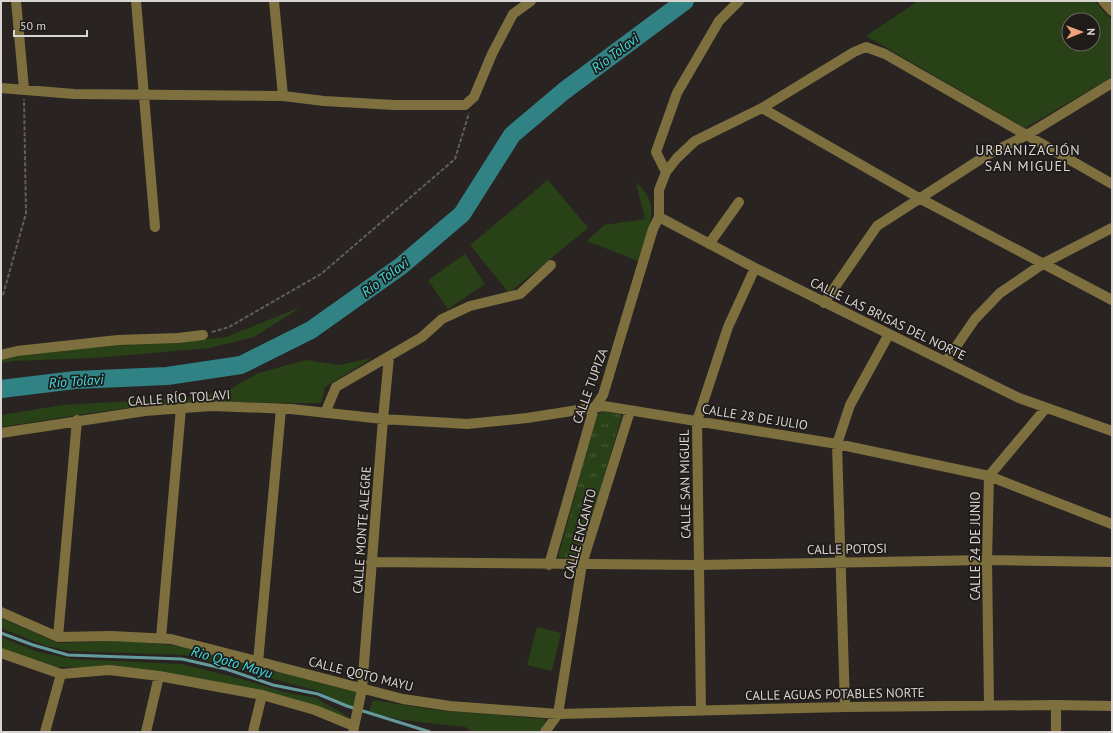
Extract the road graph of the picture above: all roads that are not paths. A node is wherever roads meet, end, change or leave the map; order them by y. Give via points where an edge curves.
1 (16, 1) edge
2 (136, 1) edge
3 (274, 1) edge
4 (531, 1) edge
5 (740, 1) edge
6 (1102, 1) edge
7 (1112, 11) edge
8 (1112, 83) edge
9 (1, 88) edge
10 (24, 89) junction
11 (143, 95) junction
12 (283, 96) junction
13 (762, 108) junction
14 (1027, 135) junction
15 (666, 172) junction
16 (1112, 184) edge
17 (919, 198) junction
18 (739, 202) dead end
19 (659, 217) junction
20 (155, 227) dead end
21 (1112, 228) edge
22 (709, 244) junction
23 (1044, 263) junction
24 (551, 265) dead end
25 (754, 268) junction
26 (1112, 300) edge
27 (824, 302) junction
28 (889, 334) junction
29 (203, 335) road end
30 (1, 354) edge
31 (389, 356) junction
32 (946, 361) junction
33 (181, 408) junction
34 (594, 408) junction
35 (1046, 408) junction
36 (281, 409) junction
37 (630, 411) junction
38 (325, 413) junction
39 (383, 419) junction
40 (77, 420) junction
41 (697, 421) junction
42 (1112, 431) edge
43 (1, 433) edge
44 (837, 444) junction
45 (989, 476) junction
46 (1112, 524) edge
47 (987, 560) junction
48 (372, 562) junction
49 (842, 562) junction
50 (1112, 562) edge
51 (582, 564) junction
52 (549, 565) junction
53 (699, 565) junction
54 (1, 612) edge
55 (58, 637) junction
56 (161, 638) junction
57 (1, 653) edge
58 (258, 662) junction
59 (61, 674) junction
60 (159, 676) junction
61 (362, 689) junction
62 (262, 695) junction
63 (989, 705) junction
64 (1056, 705) junction
65 (1112, 706) edge
66 (845, 707) junction
67 (701, 710) junction
68 (558, 714) junction
69 (355, 725) edge
70 (45, 732) edge
71 (146, 732) edge
72 (252, 732) edge
73 (545, 732) edge
74 (1056, 732) edge

1 - 10 street
2 - 11 street
3 - 12 street
4 - 12 street via 513,14 474,97 465,105 324,102
5 - 15 street via 719,21 677,93 656,152
6 - 7 street
8 - 14 street
9 - 10 street
10 - 11 street via 74,94
11 - 12 street
11 - 20 street
13 - 14 street via 866,47 884,54
13 - 15 street via 695,141
13 - 17 street
14 - 16 street
14 - 17 street via 988,155
15 - 19 street via 659,190
17 - 23 street
17 - 27 street via 878,226
18 - 22 street
19 - 22 street, CALLE LAS BRISAS DEL NORTE
19 - 34 street, CALLE TUPIZA via 653,229 603,395
21 - 23 street
22 - 25 street, CALLE LAS BRISAS DEL NORTE
23 - 26 street
23 - 32 street via 1000,293 975,319
24 - 31 street via 520,294 470,306 442,320 422,337
25 - 27 street, CALLE LAS BRISAS DEL NORTE
25 - 41 street, CALLE SAN MIGUEL via 728,327
27 - 28 street, CALLE LAS BRISAS DEL NORTE
28 - 32 street, CALLE LAS BRISAS DEL NORTE
28 - 44 street via 850,405
29 - 30 street via 103,342
31 - 38 street via 336,387
31 - 39 street, CALLE MONTE ALEGRE
32 - 35 street, CALLE LAS BRISAS DEL NORTE via 1019,398
33 - 36 street, CALLE RÍO TOLAVI via 211,406
33 - 40 street, CALLE RÍO TOLAVI
33 - 56 street
34 - 37 street, CALLE 28 DE JULIO via 604,406
34 - 39 street, CALLE 28 DE JULIO via 468,424
34 - 52 street, CALLE TUPIZA
35 - 42 street, CALLE LAS BRISAS DEL NORTE
35 - 45 street, CALLE 24 DE JUNIO
36 - 38 street, CALLE RÍO TOLAVI
36 - 58 street
37 - 41 street, CALLE 28 DE JULIO
37 - 51 street, CALLE ENCANTO
38 - 39 street, CALLE RÍO TOLAVI
39 - 48 street, CALLE MONTE ALEGRE
40 - 43 street, CALLE RÍO TOLAVI
40 - 55 street
41 - 44 street, CALLE 28 DE JULIO
41 - 53 street, CALLE SAN MIGUEL
44 - 45 street, CALLE 28 DE JULIO
44 - 49 street
45 - 46 street, CALLE 28 DE JULIO
45 - 47 street, CALLE 24 DE JUNIO
47 - 49 street, CALLE POTOSI
47 - 50 street, CALLE POTOSI
47 - 63 street, CALLE 24 DE JUNIO
48 - 52 street, CALLE POTOSI
48 - 61 street, CALLE MONTE ALEGRE
49 - 53 street, CALLE POTOSI
49 - 66 street
51 - 52 street, CALLE POTOSI
51 - 53 street, CALLE POTOSI
51 - 68 street, CALLE ENCANTO
53 - 67 street, CALLE SAN MIGUEL
54 - 55 street
55 - 56 street, CALLE QOTO MAYU
56 - 58 street, CALLE QOTO MAYU
57 - 59 street
58 - 61 street, CALLE QOTO MAYU
59 - 60 street via 109,670
59 - 70 street
60 - 62 street
60 - 71 street
61 - 68 street, CALLE QOTO MAYU via 403,699 450,706
61 - 69 street, CALLE MONTE ALEGRE
62 - 69 street
62 - 72 street
63 - 64 street, CALLE AGUAS POTABLES NORTE
63 - 66 street, CALLE AGUAS POTABLES NORTE
64 - 65 street, CALLE AGUAS POTABLES NORTE
64 - 74 street
66 - 67 street, CALLE AGUAS POTABLES NORTE
67 - 68 street, CALLE AGUAS POTABLES NORTE
68 - 73 street

